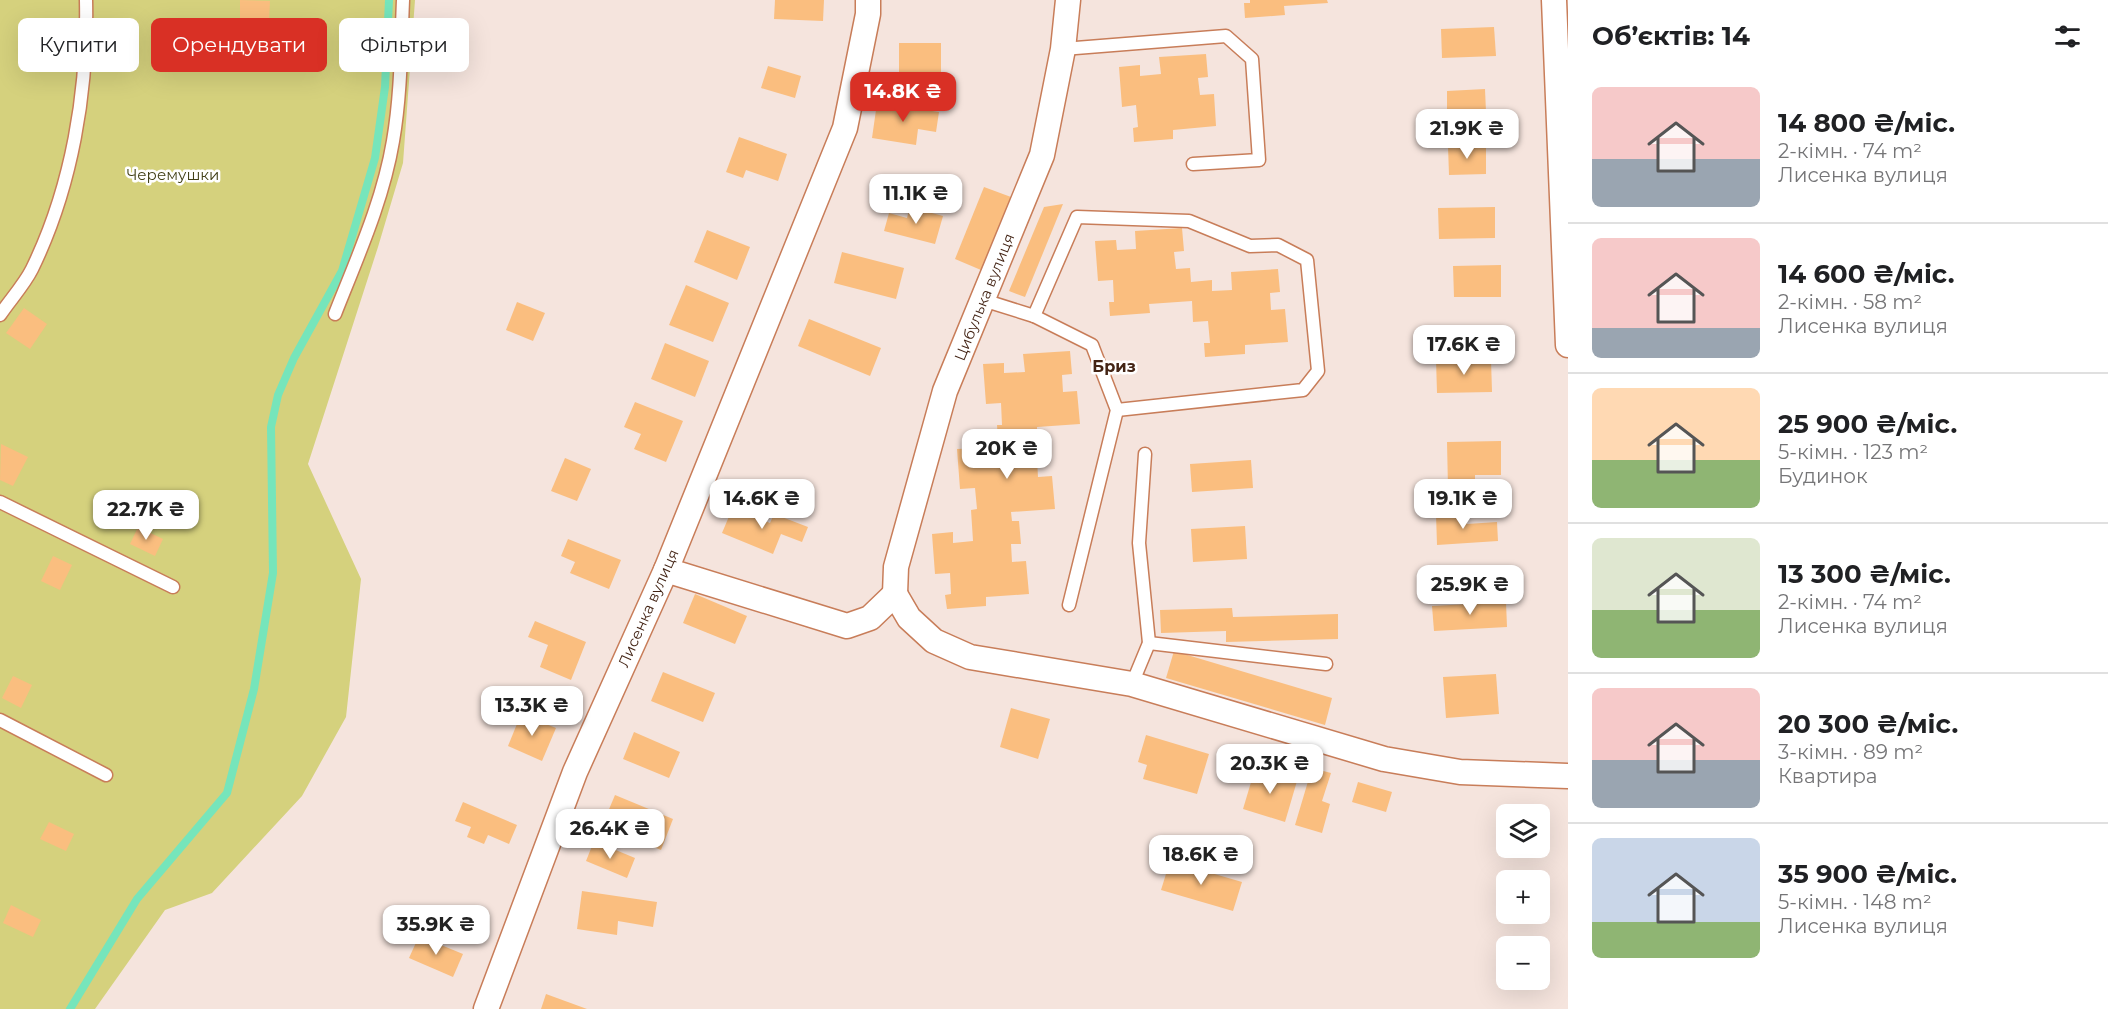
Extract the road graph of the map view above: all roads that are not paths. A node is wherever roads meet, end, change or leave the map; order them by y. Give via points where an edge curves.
1 (87, 0) edge
2 (403, 0) edge
3 (868, 0) edge
4 (1068, 0) edge
5 (1554, 0) edge
6 (1063, 49) junction
7 (1193, 165) dead end
8 (983, 300) junction
9 (335, 314) dead end
10 (0, 315) edge
11 (1034, 316) junction
12 (1568, 345) edge
13 (1117, 410) junction
14 (1145, 454) dead end
15 (0, 502) edge
16 (666, 570) junction
17 (173, 587) dead end
18 (895, 594) junction
19 (1069, 605) dead end
20 (1149, 643) junction
21 (1326, 664) dead end
22 (1132, 684) junction
23 (0, 720) edge
24 (106, 776) dead end
25 (1568, 776) edge
26 (486, 1009) edge

1 - 10 lane via 79,118 60,201 31,271
2 - 9 lane via 393,142 366,236
3 - 16 street, Лисенка вулиця via 845,128
4 - 6 street, Цибулька вулиця
5 - 12 street
6 - 7 lane via 1226,36 1252,58 1259,160
6 - 8 street, Цибулька вулиця via 1042,154
8 - 11 lane
8 - 18 street, Цибулька вулиця via 945,391 896,567
11 - 13 lane via 1092,345
11 - 13 lane via 1077,217 1189,221 1250,246 1278,245 1307,260 1318,371 1303,390
13 - 19 lane
14 - 20 lane via 1138,543
15 - 17 lane
16 - 18 street via 848,626 870,618
16 - 26 street, Лисенка вулиця via 575,772
18 - 22 street via 909,618 934,641 970,657
20 - 21 lane
20 - 22 lane
22 - 25 street via 1384,759 1460,772
23 - 24 lane

